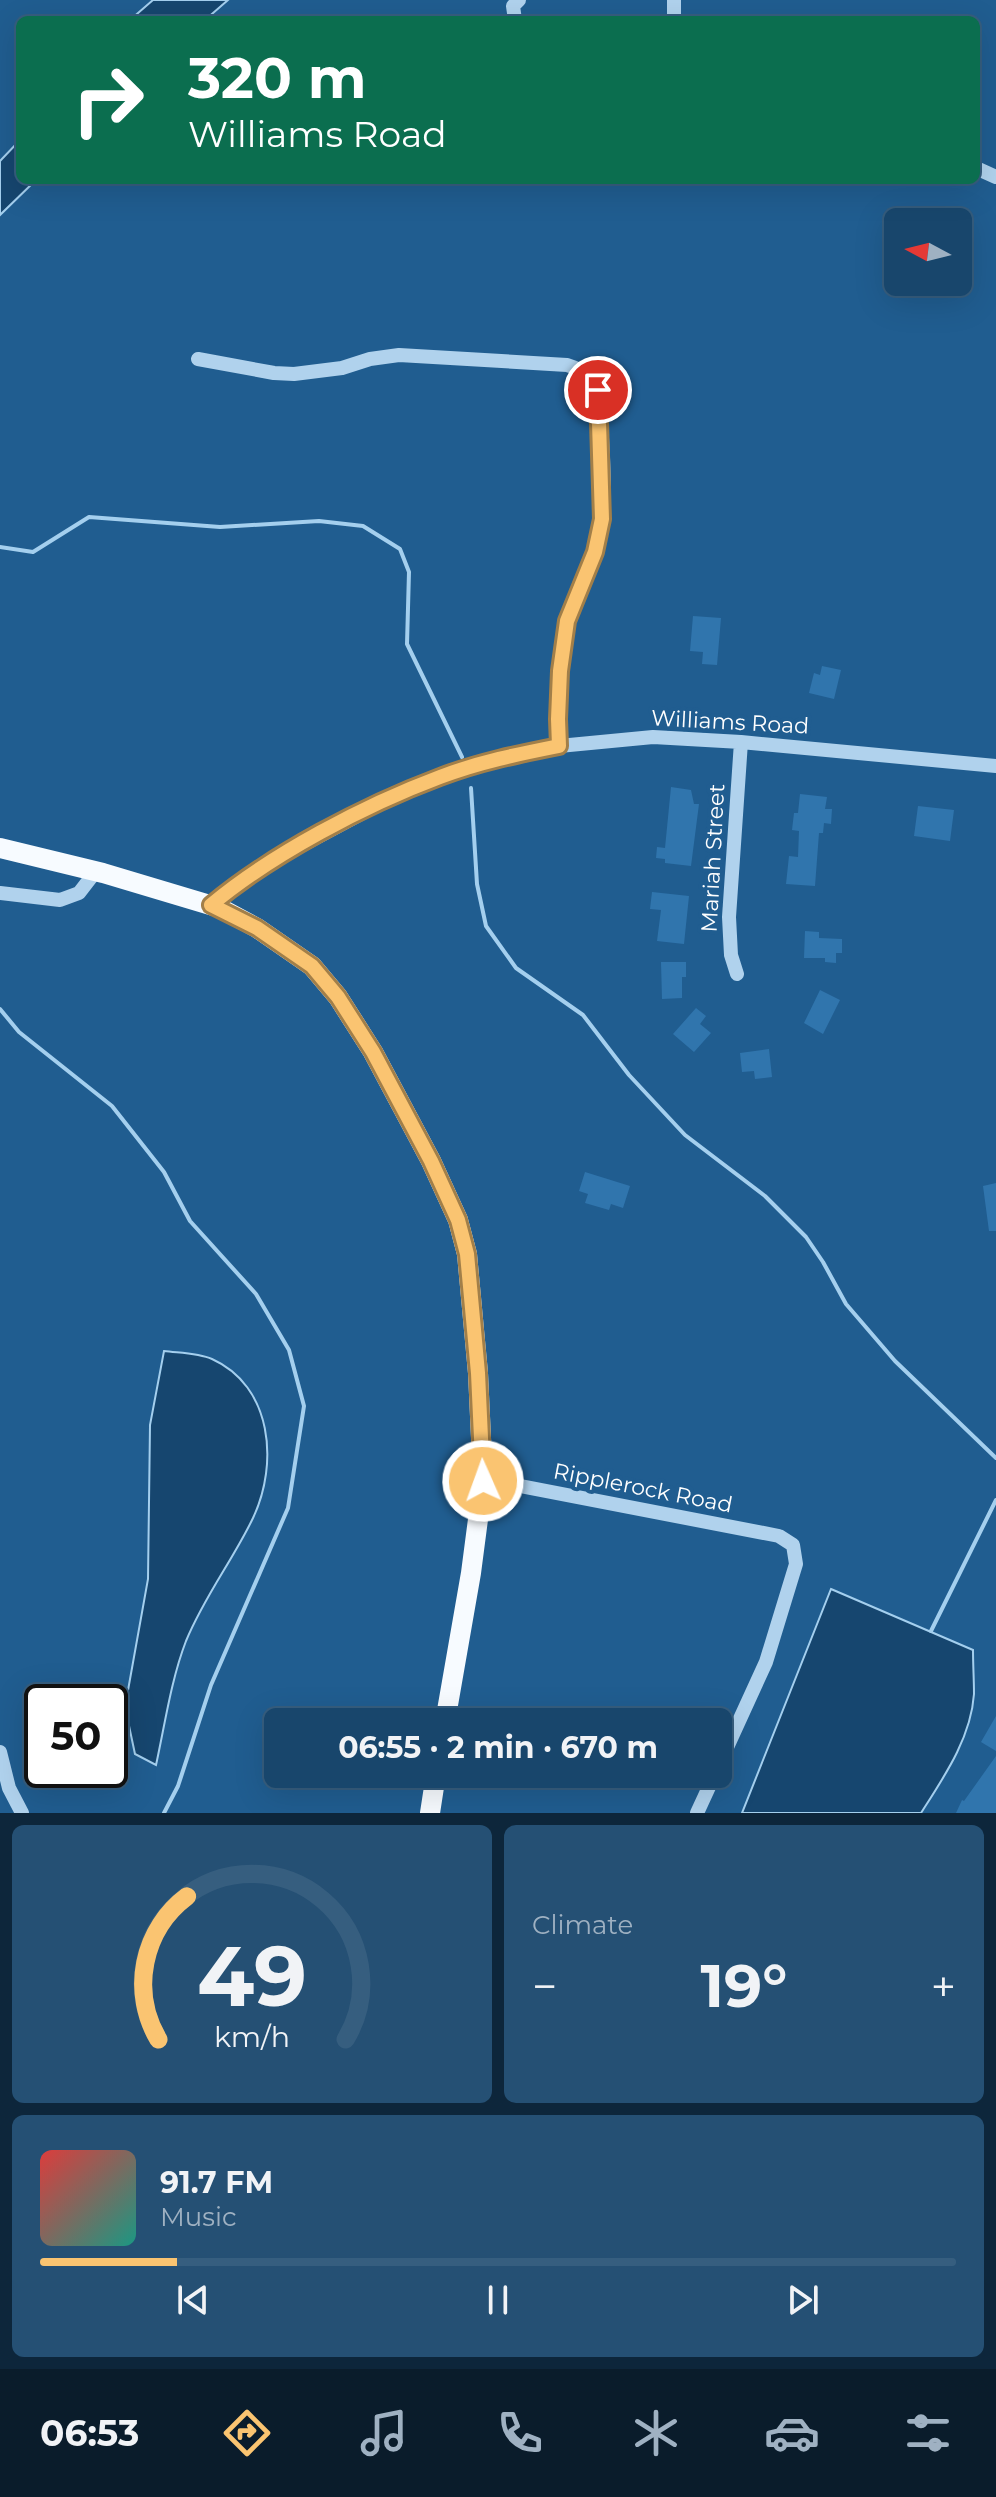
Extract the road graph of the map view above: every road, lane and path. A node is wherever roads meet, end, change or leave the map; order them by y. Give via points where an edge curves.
1 (198, 359) dead end
2 (741, 742) junction
3 (559, 746) junction
4 (996, 766) edge
5 (0, 848) edge
6 (96, 871) junction
7 (0, 893) edge
8 (211, 905) junction
9 (737, 974) dead end
10 (483, 1481) junction
11 (447, 1708) edge
12 (732, 1736) edge
13 (0, 1752) edge
14 (434, 1788) edge
15 (709, 1788) edge
16 (22, 1813) edge
17 (430, 1813) edge
18 (697, 1813) edge

1 - 3 street via 294,374 399,355 443,356 555,363 578,368 592,379 600,404 602,519 595,552 567,621
2 - 3 street, Williams Road via 653,737
2 - 4 street, Williams Road
2 - 9 street, Mariah Street via 729,917
3 - 8 street, Williams Road via 440,777 372,808 284,855
5 - 6 main road
6 - 7 street via 79,893 60,900
6 - 8 main road
8 - 10 main road via 257,928 312,966 373,1052 431,1161 467,1254
10 - 11 main road
10 - 12 street, Ripplerock Road via 779,1536 793,1545 796,1564 779,1623
13 - 16 street
14 - 17 main road
15 - 18 street

